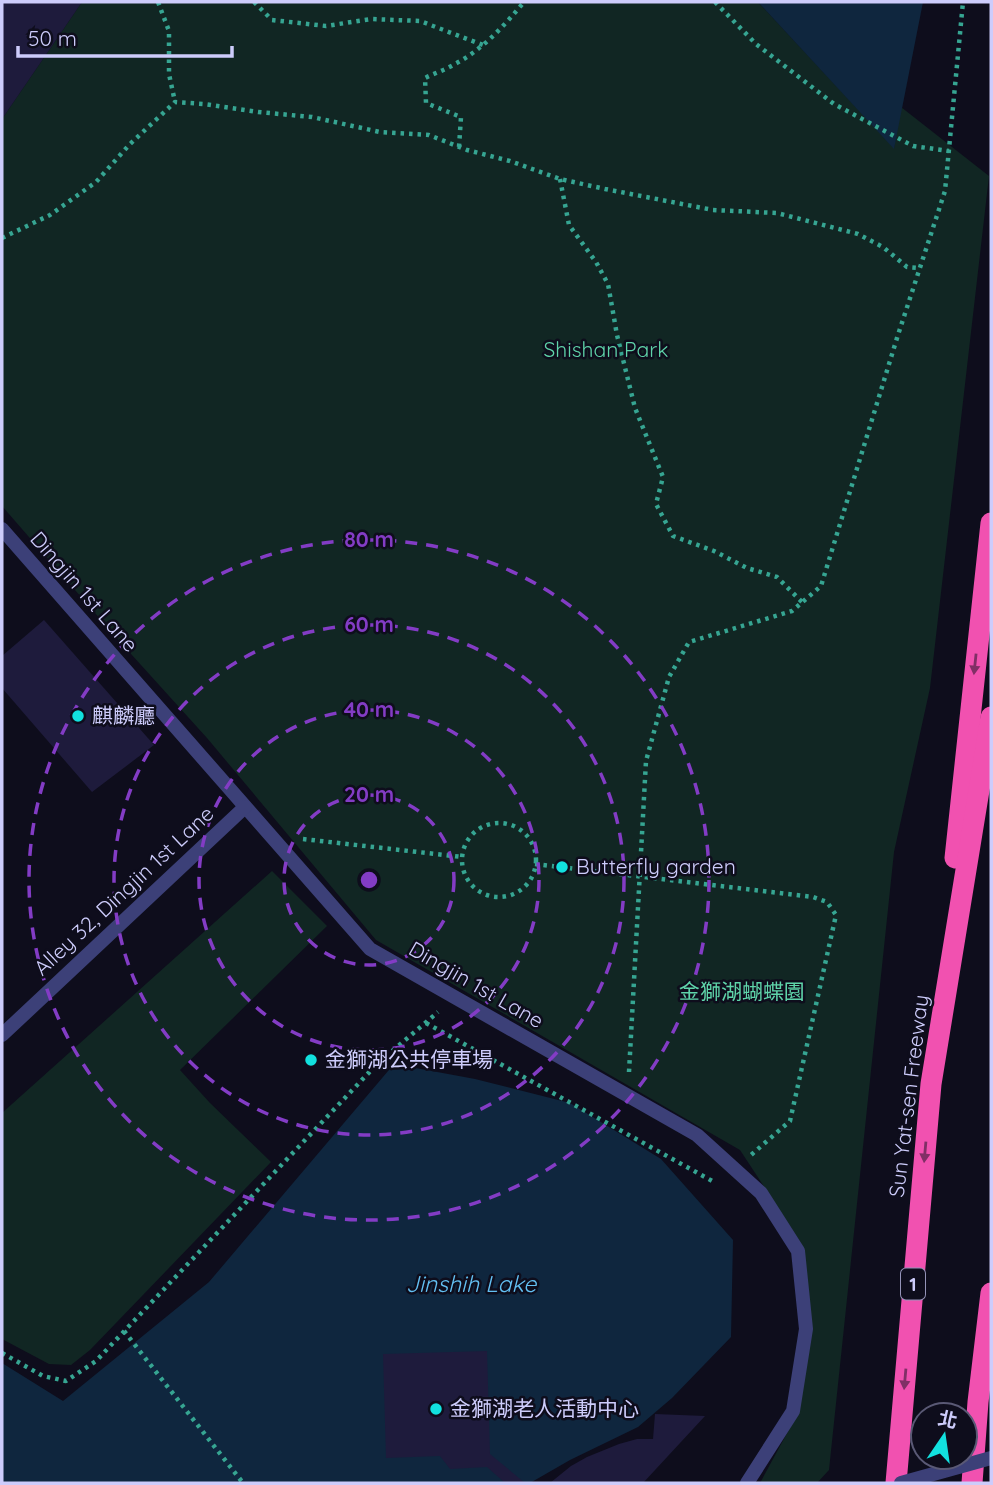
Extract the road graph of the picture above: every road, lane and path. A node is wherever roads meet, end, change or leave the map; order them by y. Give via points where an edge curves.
1 (158, 2) edge
2 (254, 2) edge
3 (524, 2) edge
4 (715, 2) edge
5 (963, 2) edge
6 (483, 45) junction
7 (176, 102) junction
8 (459, 147) junction
9 (949, 151) junction
10 (560, 179) junction
11 (2, 238) edge
12 (920, 268) junction
13 (991, 523) edge
14 (2, 529) edge
15 (802, 602) junction
16 (991, 717) edge
17 (245, 807) junction
18 (269, 835) junction
19 (462, 857) junction
20 (536, 864) junction
21 (641, 877) junction
22 (454, 997) junction
23 (426, 1023) junction
24 (2, 1035) edge
25 (931, 1084) junction
26 (627, 1096) junction
27 (734, 1170) junction
28 (720, 1185) dead end
29 (991, 1293) edge
30 (124, 1331) junction
31 (2, 1353) edge
32 (991, 1458) edge
33 (243, 1483) edge
34 (747, 1483) edge
35 (898, 1483) edge
36 (972, 1483) edge

1 - 7 path via 169,31 169,74
2 - 6 path via 272,20 326,26 371,19 420,21
3 - 6 path
4 - 9 path via 756,44 834,104 913,146
5 - 9 path
6 - 8 path via 425,78 426,103 461,117
7 - 8 path via 429,135
7 - 11 path via 96,182 50,215
8 - 10 path
9 - 12 path via 945,191
10 - 12 path via 713,210 777,213 858,234 907,267
10 - 15 path via 569,225 608,284 635,408 663,478 656,504 673,536 777,577
12 - 15 path via 821,586
13 -> 25 highway
14 - 17 street, Dingjin 1st Lane
15 - 21 path via 792,611 690,642 669,677 646,761
16 - 25 highway, Sun Yat-sen Freeway / 1
17 - 18 street, Dingjin 1st Lane
17 - 24 street, Alley 32, Dingjin 1st Lane
18 - 19 path
18 - 22 street, Dingjin 1st Lane via 370,949
19 - 20 path via 470,883 493,896 515,893 532,876
19 - 20 path via 475,831 497,823 526,835
20 - 21 path
21 - 26 path
21 - 27 path via 813,897 827,902 836,915 790,1121
22 - 23 path
22 - 26 street, Dingjin 1st Lane
23 - 28 path
23 - 30 path via 377,1064
25 -> 35 highway, Sun Yat-sen Freeway / 1
26 - 27 street, Dingjin 1st Lane via 697,1135
27 - 34 street, Dingjin 1st Lane via 761,1194 798,1251 806,1329 793,1411
29 - 36 highway
30 - 31 path via 96,1360 66,1381 43,1376
30 - 33 path
32 - 35 street, bridge

